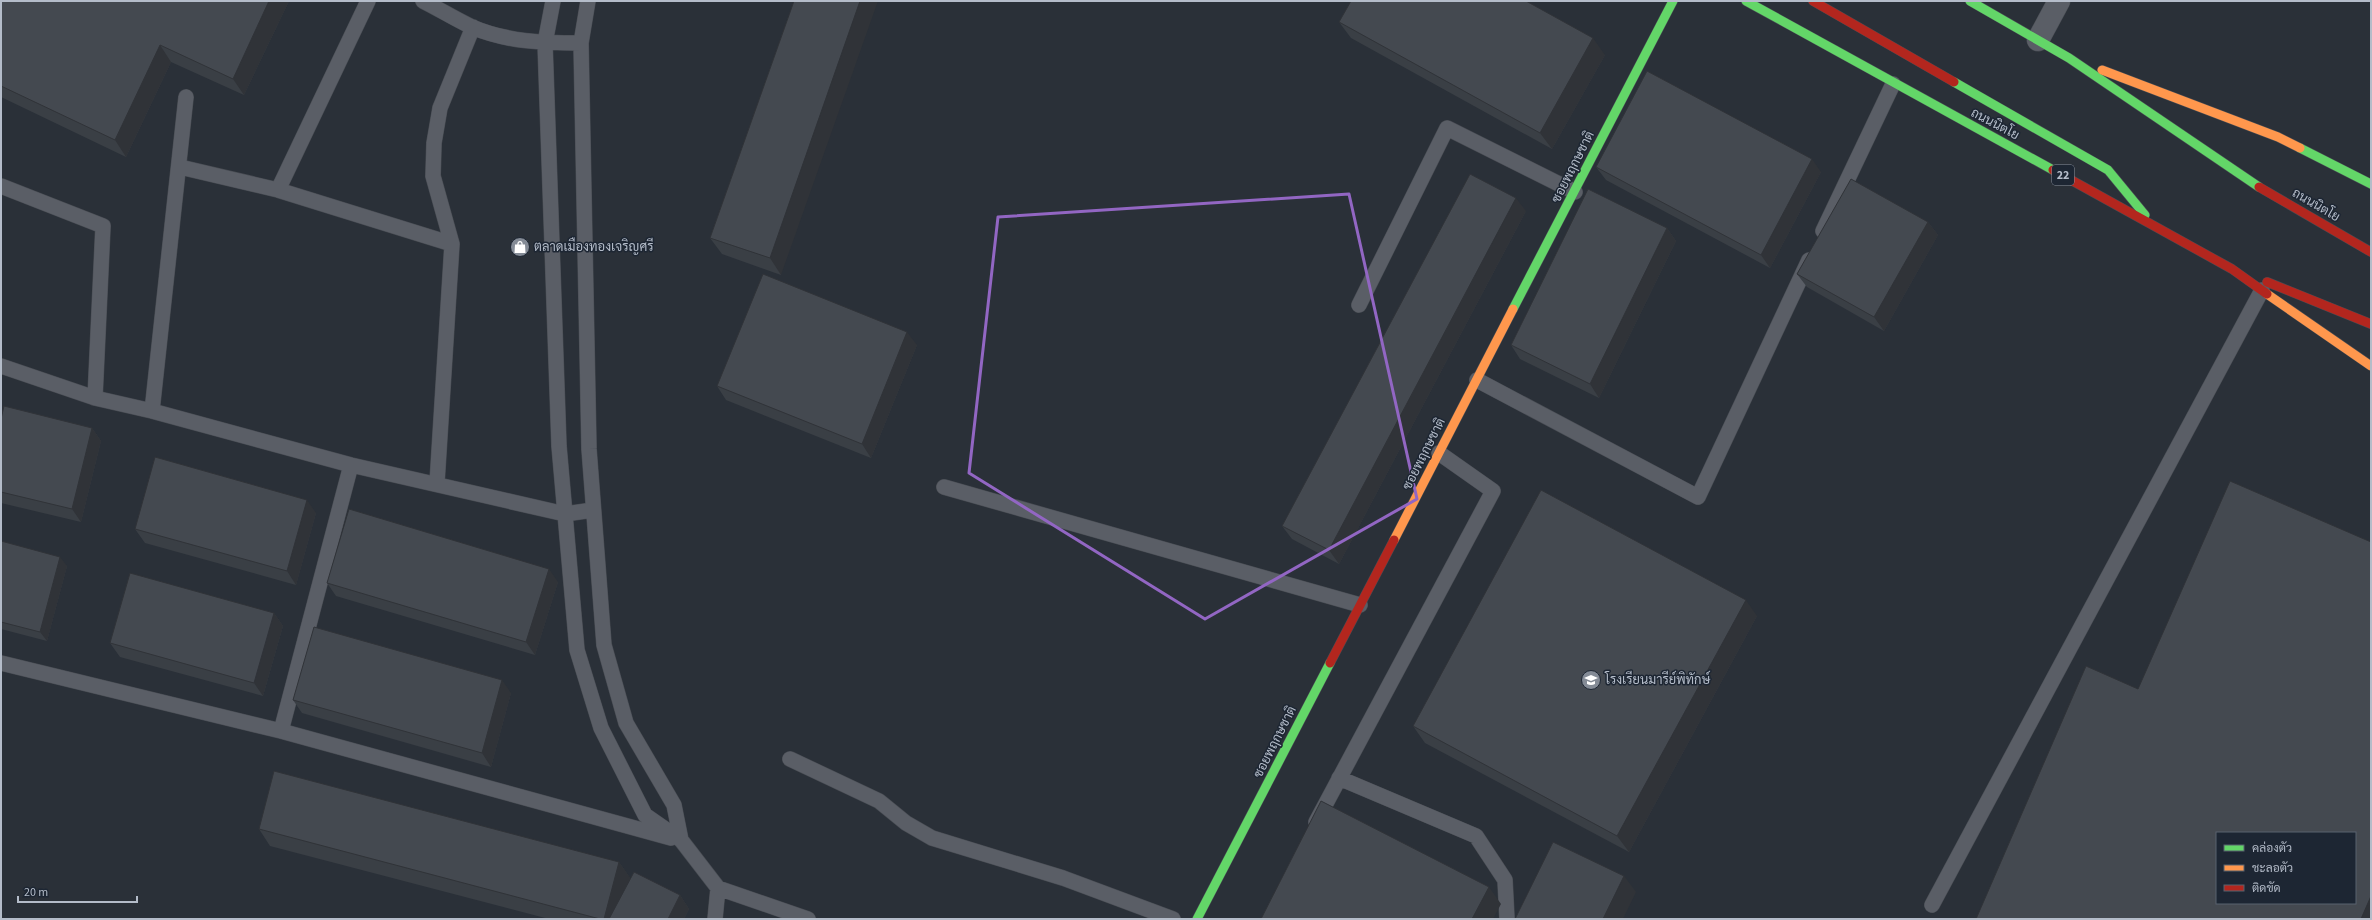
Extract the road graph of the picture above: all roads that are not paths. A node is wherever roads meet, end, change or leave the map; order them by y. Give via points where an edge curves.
1 (368, 1) edge
2 (423, 1) edge
3 (553, 1) edge
4 (588, 1) edge
5 (1673, 1) edge
6 (1746, 1) edge
7 (1813, 1) edge
8 (1970, 1) edge
9 (2059, 1) edge
10 (473, 27) junction
11 (2038, 40) junction
12 (545, 43) junction
13 (581, 43) junction
14 (2069, 58) junction
15 (1893, 84) junction
16 (186, 97) dead end
17 (180, 166) junction
18 (2371, 184) edge
19 (1, 186) edge
20 (278, 190) junction
21 (1575, 192) junction
22 (2153, 224) junction
23 (452, 244) junction
24 (2371, 252) edge
25 (2232, 269) junction
26 (2262, 290) junction
27 (1359, 305) dead end
28 (2371, 324) edge
29 (1, 366) edge
30 (2371, 366) edge
31 (1477, 380) junction
32 (95, 398) junction
33 (152, 411) junction
34 (1439, 453) junction
35 (351, 465) junction
36 (437, 483) junction
37 (944, 487) dead end
38 (593, 510) junction
39 (565, 514) junction
40 (1360, 605) junction
41 (1, 663) edge
42 (281, 731) junction
43 (790, 759) dead end
44 (1339, 778) junction
45 (1309, 835) edge
46 (681, 840) junction
47 (718, 888) junction
48 (1932, 905) dead end
49 (715, 919) edge
50 (808, 919) edge
51 (1173, 919) edge
52 (1197, 919) edge
53 (1507, 919) edge

1 - 20 lane
2 - 10 lane
3 - 12 lane
4 - 13 lane
5 - 21 main road, ซอยพฤกษชาติ
6 - 15 main road, ถนนนิตโย / 22
7 - 22 main road via 2108,170
8 - 11 main road, ถนนนิตโย
9 - 11 street
10 - 12 lane via 513,39
10 - 23 lane via 440,108 434,143 433,176
11 - 14 main road, ถนนนิตโย
12 - 13 lane
12 - 39 lane via 559,446
13 - 38 lane via 588,449
14 - 18 main road, ถนนนิตโย via 2278,137
14 - 24 main road, ถนนนิตโย via 2252,183
15 - 22 main road, ถนนนิตโย / 22
15 - 31 lane via 1698,496
16 - 17 lane
17 - 20 lane
17 - 33 lane
19 - 32 lane via 103,226
20 - 23 lane
21 - 27 lane via 1447,128
21 - 31 main road, ซอยพฤกษชาติ
22 - 25 main road, ถนนนิตโย / 22
23 - 36 lane
25 - 26 main road, ถนนนิตโย / 22
25 - 28 main road, ถนนนิตโย / 22
26 - 30 main road, ถนนนิตโย / 22
26 - 48 lane
29 - 32 lane
31 - 34 main road, ซอยพฤกษชาติ
32 - 33 lane
33 - 35 lane
34 - 40 main road, ซอยพฤกษชาติ
34 - 44 lane via 1493,491
35 - 36 lane
35 - 42 lane
36 - 39 lane
37 - 40 lane
38 - 39 lane
38 - 46 lane via 604,645 626,723 674,805
39 - 46 lane via 577,650 601,728 646,815
40 - 52 main road, ซอยพฤกษชาติ
41 - 42 lane
42 - 46 lane
43 - 51 lane via 880,802 906,823 932,838 1063,878
44 - 45 lane
44 - 53 lane via 1476,836 1505,880
46 - 47 lane
47 - 49 lane
47 - 50 lane

